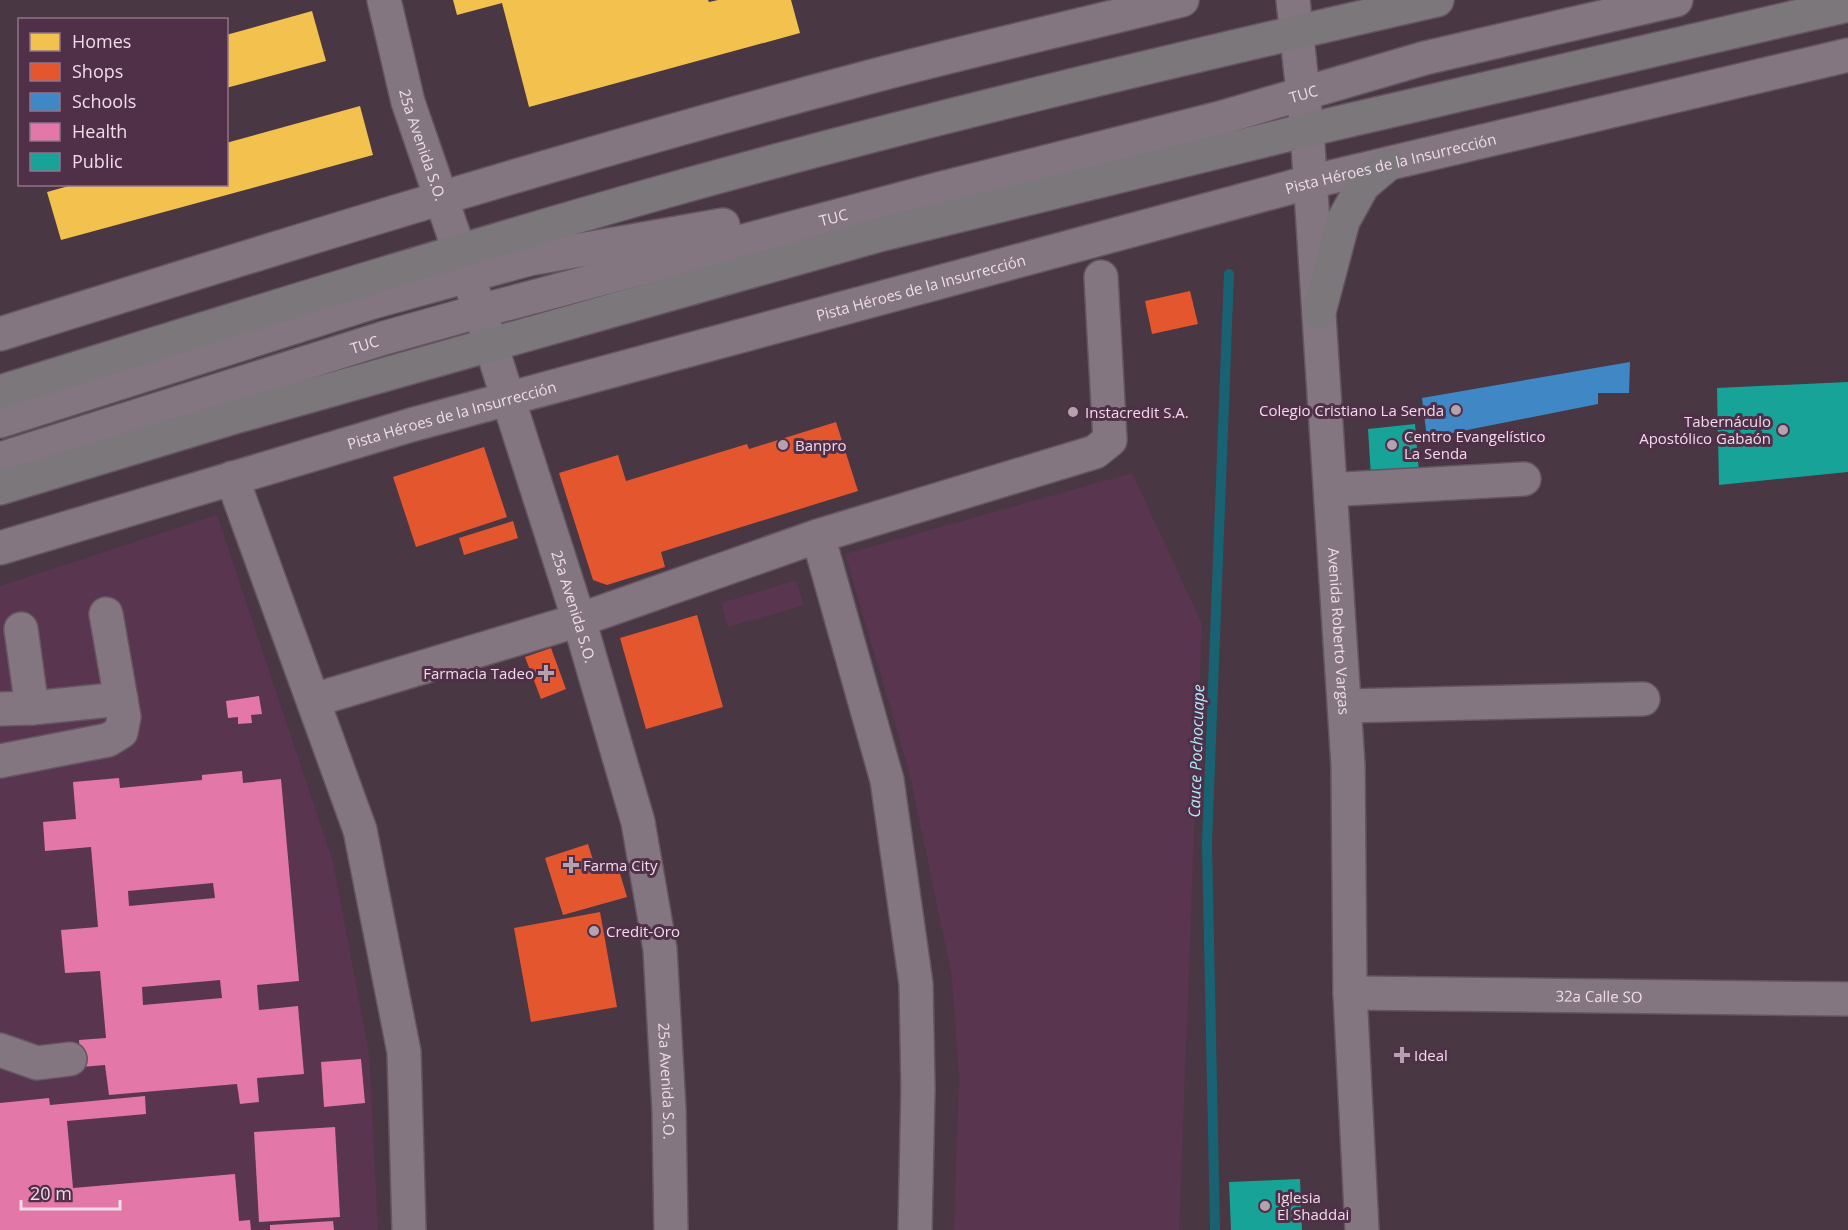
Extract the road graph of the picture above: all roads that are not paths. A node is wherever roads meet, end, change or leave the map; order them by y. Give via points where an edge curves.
1 (384, 0) edge
2 (1182, 0) edge
3 (1293, 0) edge
4 (1437, 0) edge
5 (1590, 0) edge
6 (1676, 0) edge
7 (1848, 5) edge
8 (1296, 32) junction
9 (1848, 55) edge
10 (1302, 84) junction
11 (1307, 130) junction
12 (1388, 164) junction
13 (1310, 182) junction
14 (442, 198) junction
15 (464, 264) junction
16 (1101, 277) dead end
17 (480, 311) junction
18 (1319, 312) junction
19 (0, 334) edge
20 (491, 346) junction
21 (0, 392) edge
22 (507, 399) junction
23 (0, 421) edge
24 (0, 459) edge
25 (232, 478) junction
26 (1524, 479) dead end
27 (0, 488) edge
28 (1344, 489) dead end
29 (818, 536) junction
30 (0, 548) edge
31 (106, 614) dead end
32 (579, 620) junction
33 (21, 629) dead end
34 (121, 699) junction
35 (1643, 699) dead end
36 (314, 700) junction
37 (1345, 706) junction
38 (32, 708) junction
39 (0, 709) edge
40 (0, 761) edge
41 (1350, 993) junction
42 (1848, 999) edge
43 (0, 1050) edge
44 (70, 1059) dead end
45 (409, 1230) edge
46 (671, 1230) edge
47 (915, 1230) edge
48 (1362, 1230) edge

1 - 14 street, 25a Avenida S.O. via 408,102
2 - 14 street via 859,79
3 - 8 street, Avenida Roberto Vargas
4 - 8 main road
5 - 10 street, TUC via 1410,41
6 - 10 street, TUC
7 - 11 main road
8 - 10 street, Avenida Roberto Vargas
8 - 15 main road via 783,160
9 - 12 street, Pista Héroes de la Insurrección
10 - 11 street, Avenida Roberto Vargas
10 - 15 street, TUC via 1214,99 704,230 529,259
10 - 17 street, TUC
11 - 13 street, Avenida Roberto Vargas
11 - 20 main road via 879,235
12 - 13 street, Pista Héroes de la Insurrección
12 - 18 main road via 1363,185 1343,221
13 - 18 street, Avenida Roberto Vargas
13 - 22 street, Pista Héroes de la Insurrección
14 - 15 street, 25a Avenida S.O.
14 - 19 street
15 - 17 street, 25a Avenida S.O.
15 - 21 main road via 366,278
15 - 23 street, TUC via 373,302
16 - 29 street via 1110,440 1095,452
17 - 20 street, 25a Avenida S.O.
17 - 24 street, TUC
18 - 37 street, Avenida Roberto Vargas
20 - 22 street, 25a Avenida S.O.
20 - 27 main road via 231,418
22 - 25 street, Pista Héroes de la Insurrección
22 - 32 street, 25a Avenida S.O.
25 - 30 street, Pista Héroes de la Insurrección
25 - 36 street
26 - 28 street
29 - 32 street
29 - 47 street via 887,780 916,984
31 - 34 street
32 - 36 street
32 - 46 street, 25a Avenida S.O. via 638,822 660,949
33 - 38 street
34 - 38 street
34 - 40 street via 121,732 108,740
35 - 37 street
36 - 45 street via 360,830 404,1052
37 - 41 street, Avenida Roberto Vargas
38 - 39 street
41 - 42 street, 32a Calle SO
41 - 48 street, Avenida Roberto Vargas
43 - 44 street via 37,1063

